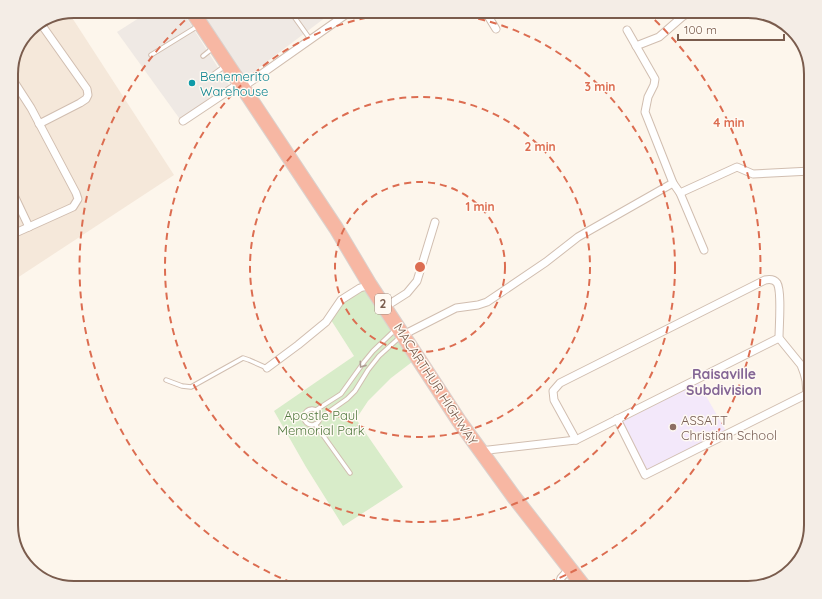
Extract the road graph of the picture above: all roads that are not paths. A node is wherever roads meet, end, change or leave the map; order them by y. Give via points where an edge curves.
1 (196, 18) edge
2 (295, 18) edge
3 (341, 18) edge
4 (489, 18) edge
5 (681, 18) edge
6 (200, 24) junction
7 (44, 28) edge
8 (496, 29) dead end
9 (627, 30) dead end
10 (311, 40) junction
11 (216, 46) junction
12 (636, 46) junction
13 (151, 55) dead end
14 (203, 56) dead end
15 (228, 65) junction
16 (214, 74) dead end
17 (242, 85) junction
18 (18, 87) edge
19 (183, 121) dead end
20 (39, 124) junction
21 (804, 171) edge
22 (673, 183) junction
23 (680, 193) junction
24 (18, 204) edge
25 (435, 222) dead end
26 (29, 227) junction
27 (18, 232) edge
28 (704, 250) dead end
29 (370, 285) junction
30 (385, 307) junction
31 (400, 331) junction
32 (779, 338) junction
33 (384, 341) junction
34 (390, 347) junction
35 (373, 351) junction
36 (379, 356) junction
37 (267, 368) joint
38 (804, 375) edge
39 (166, 380) dead end
40 (341, 394) junction
41 (804, 396) edge
42 (347, 399) junction
43 (316, 410) junction
44 (320, 418) junction
45 (617, 419) junction
46 (315, 424) junction
47 (576, 440) junction
48 (480, 451) junction
49 (350, 473) dead end
50 (570, 568) junction
51 (560, 581) edge
52 (580, 581) edge

1 - 6 highway, MACARTHUR HIGHWAY / 2
2 - 10 lane
3 - 10 street
4 - 8 street
5 - 12 street via 659,37
6 - 11 highway, MACARTHUR HIGHWAY / 2
6 - 13 lane
7 - 20 street via 87,89 88,95 84,101
9 - 12 street
10 - 17 street
11 - 14 lane
11 - 15 highway, MACARTHUR HIGHWAY / 2
12 - 22 street via 655,79 645,112
15 - 16 lane
15 - 17 highway, MACARTHUR HIGHWAY / 2
17 - 19 street
17 - 29 highway, MACARTHUR HIGHWAY / 2
18 - 20 street
20 - 26 street via 78,199 73,207
21 - 23 street via 753,174 738,167
22 - 23 street
22 - 31 street via 578,237 487,302 456,308
23 - 28 street
24 - 26 street
25 - 30 street via 417,280 407,293
26 - 27 street
29 - 30 highway, MACARTHUR HIGHWAY / 2
29 - 37 street via 341,300 326,322
30 - 31 highway, MACARTHUR HIGHWAY / 2
31 - 33 lane
31 - 34 lane
31 - 48 highway, MACARTHUR HIGHWAY / 2
32 - 38 street via 801,365
32 - 45 street
32 - 47 street via 780,295 775,282 768,279 557,386 553,391 554,400
33 - 34 lane
33 - 35 lane
34 - 36 lane
35 - 36 lane
35 -> 40 lane
36 - 42 lane
37 - 39 lane via 243,358 192,387
40 - 42 lane
40 - 43 lane
41 - 45 street via 645,475
42 - 44 lane
43 - 44 lane
43 - 46 lane via 307,411 304,416 306,422
44 - 46 lane
45 - 47 street
46 - 49 lane
47 - 48 street
48 - 50 highway, MACARTHUR HIGHWAY / 2
50 - 51 street
50 - 52 highway, MACARTHUR HIGHWAY / 2

